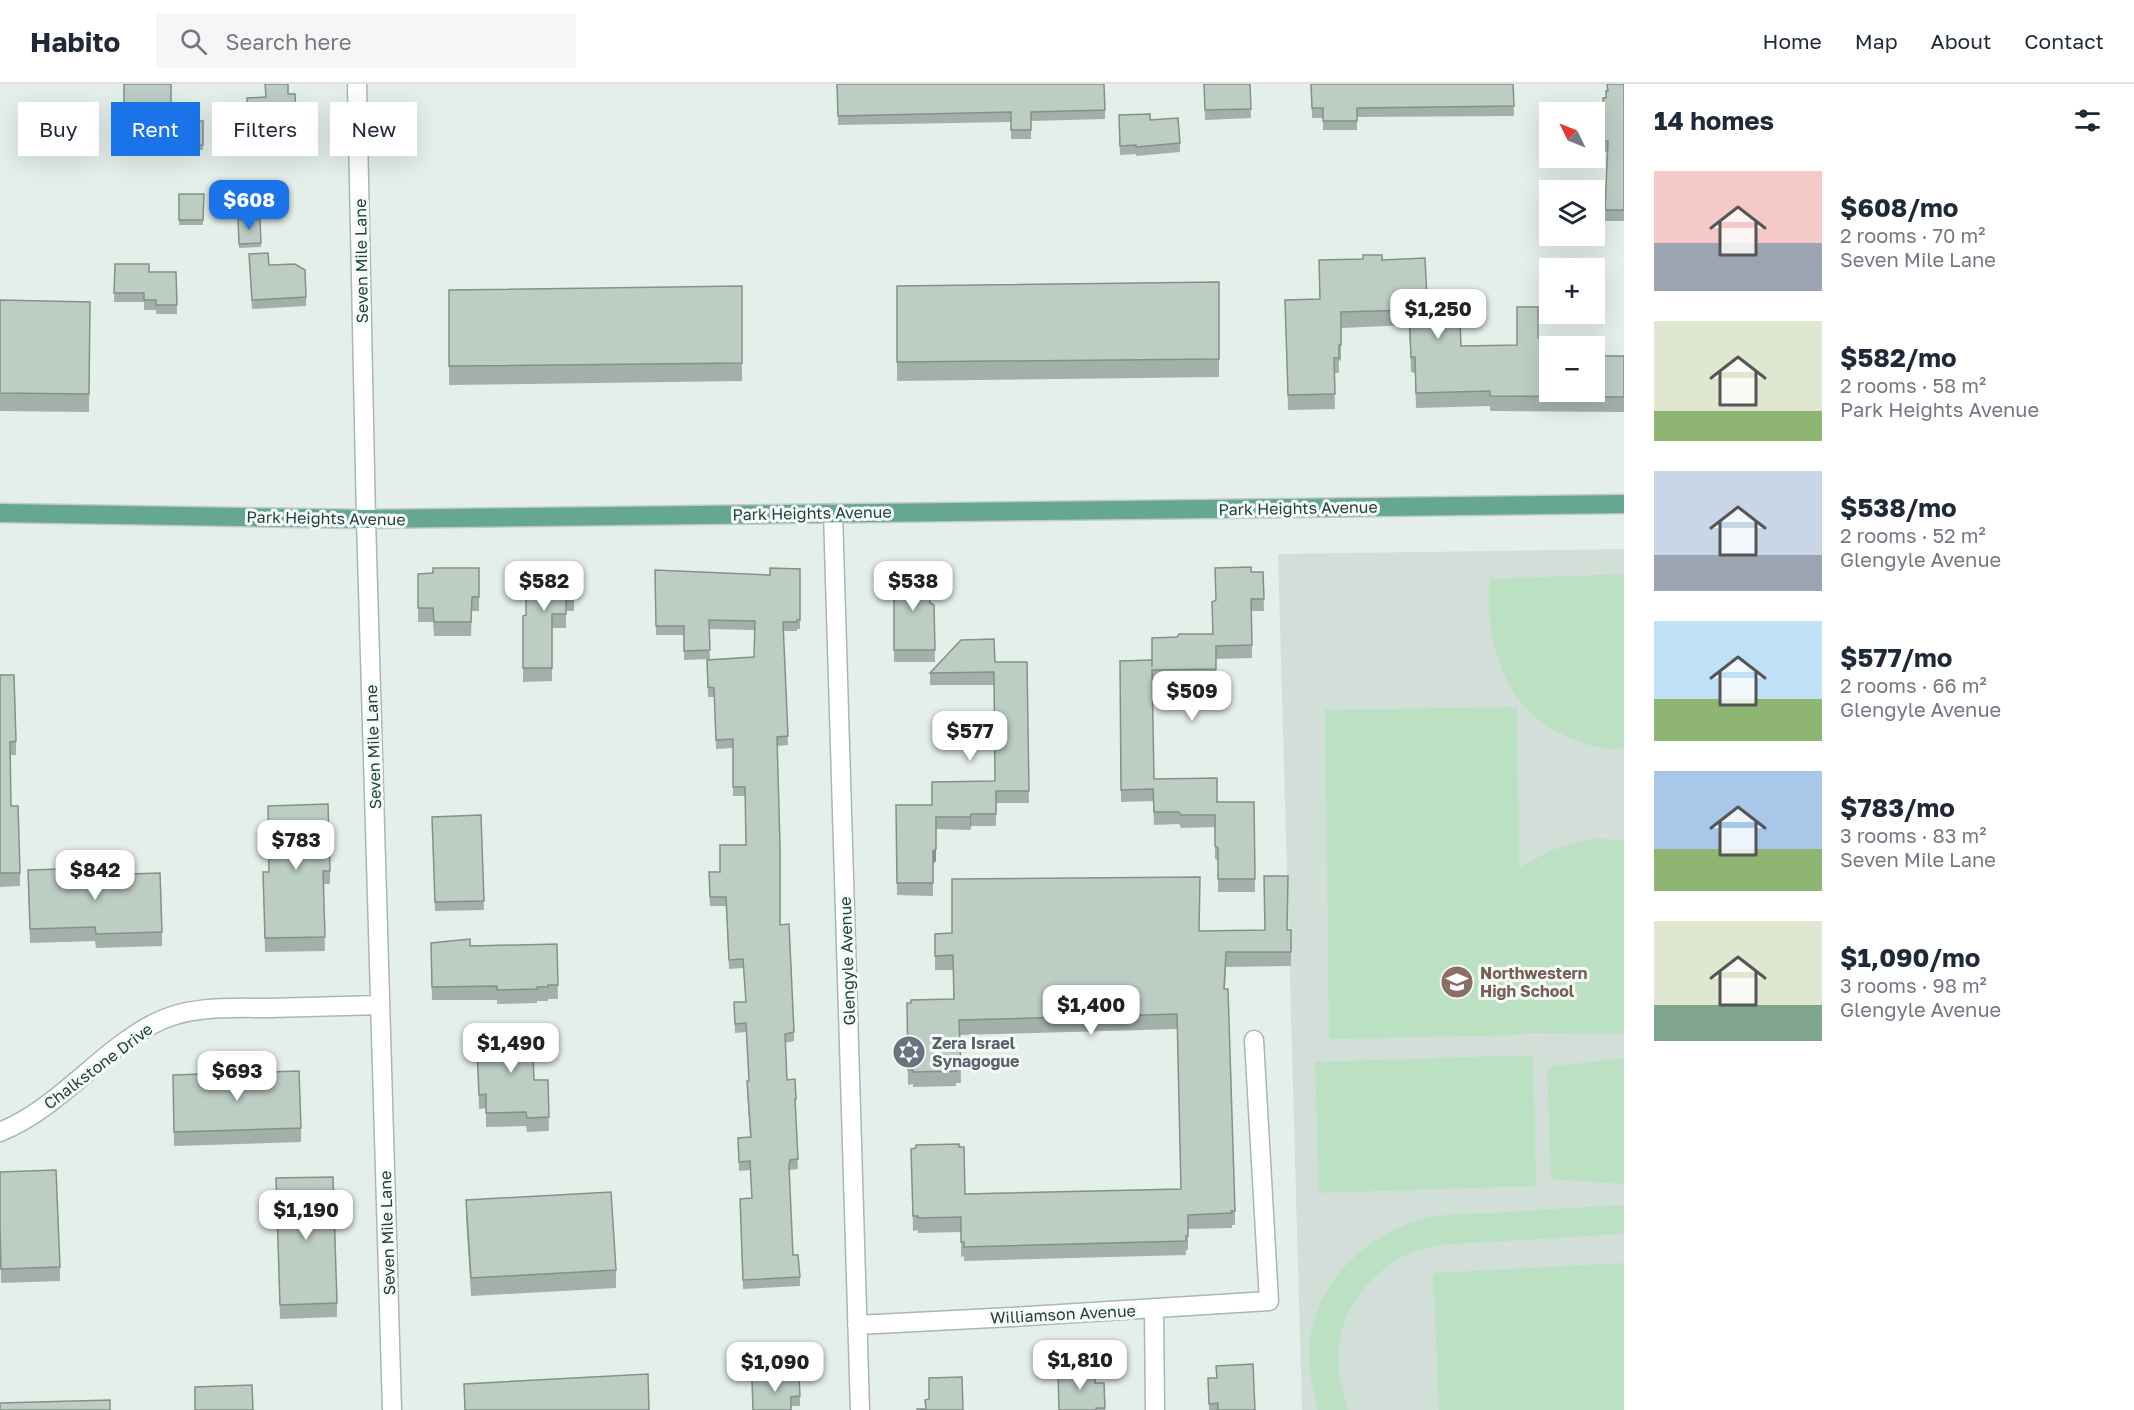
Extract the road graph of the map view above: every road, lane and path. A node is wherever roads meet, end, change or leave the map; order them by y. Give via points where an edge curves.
1 (357, 84) edge
2 (1624, 504) edge
3 (0, 513) edge
4 (833, 513) junction
5 (366, 519) junction
6 (380, 1005) junction
7 (1254, 1040) dead end
8 (0, 1132) edge
9 (1154, 1308) junction
10 (857, 1325) junction
11 (392, 1410) edge
12 (860, 1410) edge
13 (1155, 1410) edge

1 - 5 street, Seven Mile Lane
2 - 4 main road, Park Heights Avenue
3 - 5 main road, Park Heights Avenue
4 - 5 main road, Park Heights Avenue
4 - 10 street, Glengyle Avenue
5 - 6 street, Seven Mile Lane
6 - 8 street, Chalkstone Drive via 229,1008 170,1016 127,1040 67,1090
6 - 11 street, Seven Mile Lane
7 - 9 street, Williamson Avenue via 1269,1301
9 - 10 street, Williamson Avenue
9 - 13 street
10 - 12 street, Glengyle Avenue

